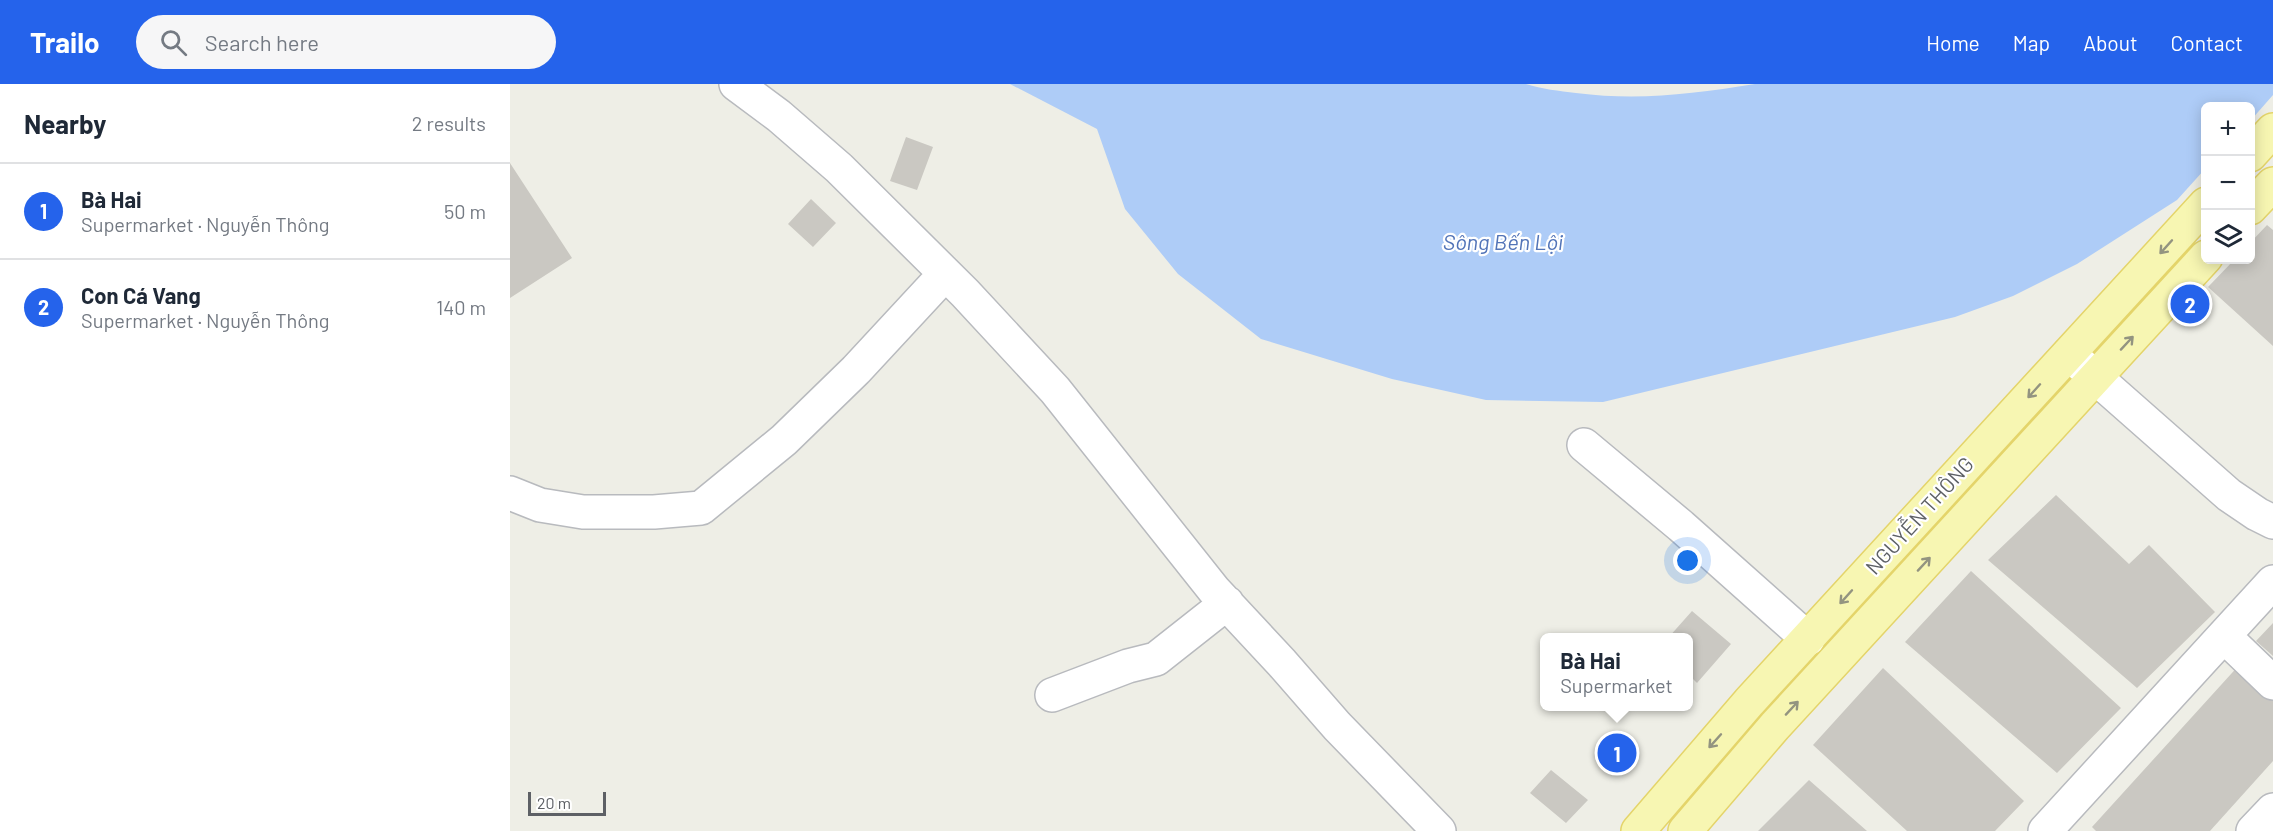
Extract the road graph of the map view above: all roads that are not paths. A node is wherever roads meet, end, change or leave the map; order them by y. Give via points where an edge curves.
1 (736, 84) edge
2 (2273, 130) edge
3 (2255, 150) edge
4 (2201, 208) edge
5 (2201, 261) edge
6 (945, 274) junction
7 (2069, 354) junction
8 (2096, 376) junction
9 (1584, 445) dead end
10 (510, 494) edge
11 (2273, 522) edge
12 (2273, 582) edge
13 (1227, 603) junction
14 (2224, 636) junction
15 (1808, 639) junction
16 (2273, 683) edge
17 (1052, 695) dead end
18 (2273, 810) edge
19 (1687, 830) edge
20 (2049, 830) edge
21 (1439, 831) edge
22 (1638, 831) edge
23 (2253, 831) edge

1 - 6 street via 839,168
2 - 3 main road
4 -> 7 main road, NGUYỄN THÔNG
8 -> 5 main road, NGUYỄN THÔNG
6 - 10 street via 784,440 700,508 583,512
6 - 13 street via 1054,390
7 - 8 street
7 -> 15 main road, NGUYỄN THÔNG
8 - 11 street via 2229,495
19 -> 8 main road, NGUYỄN THÔNG via 1775,726
9 - 15 street
12 - 14 street
13 - 17 street via 1156,659
13 - 21 street via 1337,726
14 - 16 street
14 - 20 street
15 -> 22 main road, NGUYỄN THÔNG
18 - 23 street

